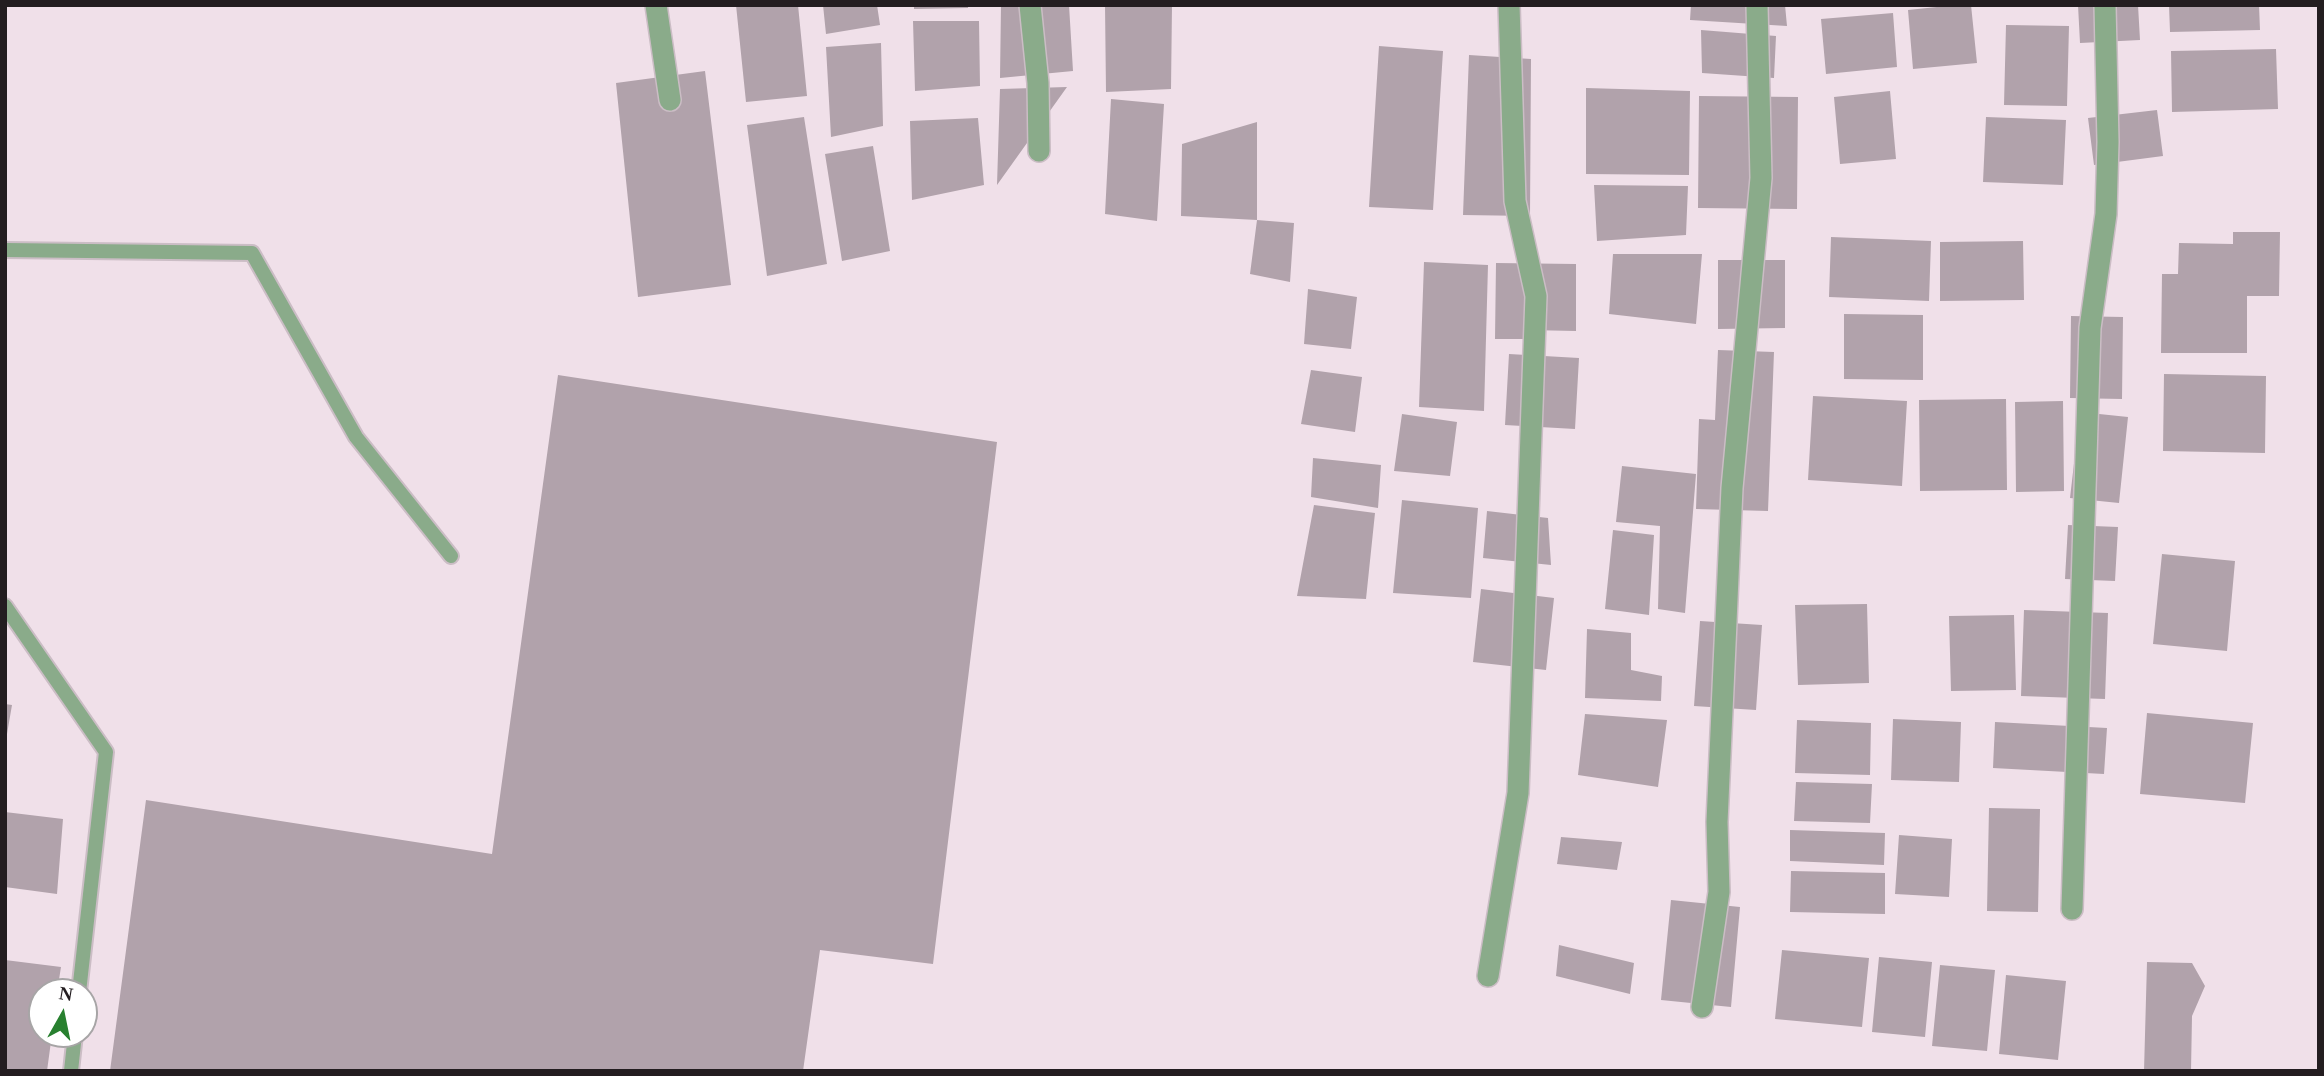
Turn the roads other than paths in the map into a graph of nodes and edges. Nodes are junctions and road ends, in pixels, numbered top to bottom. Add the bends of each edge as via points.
1 (656, 5) edge
2 (1030, 5) edge
3 (1509, 5) edge
4 (1757, 5) edge
5 (2105, 5) edge
6 (670, 100) dead end
7 (1039, 151) dead end
8 (5, 250) edge
9 (451, 556) dead end
10 (5, 606) edge
11 (2072, 909) dead end
12 (1488, 976) dead end
13 (81, 978) edge
14 (1702, 1007) dead end
15 (73, 1048) edge
16 (71, 1071) edge

1 - 6 street
2 - 7 street
3 - 12 street via 1515,201 1536,296 1518,793
4 - 14 street via 1761,178 1732,488 1717,822 1719,892
5 - 11 street via 2106,214 2090,328
8 - 9 lane via 252,253 356,437
10 - 13 lane via 106,752
15 - 16 lane

